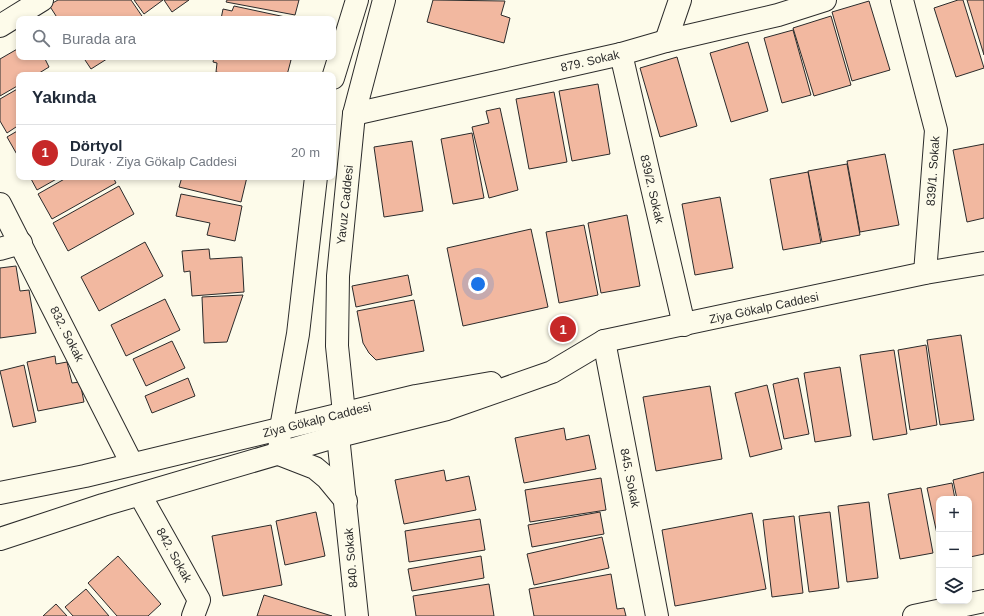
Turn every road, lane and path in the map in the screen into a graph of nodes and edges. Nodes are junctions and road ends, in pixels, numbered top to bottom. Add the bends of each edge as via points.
1 (42, 0) edge
2 (357, 0) edge
3 (384, 0) edge
4 (680, 0) edge
5 (825, 0) edge
6 (902, 0) edge
7 (16, 16) edge
8 (16, 16) edge
9 (0, 26) edge
10 (666, 41) junction
11 (621, 54) junction
12 (335, 72) edge
13 (354, 114) junction
14 (316, 180) edge
15 (0, 204) edge
16 (21, 243) junction
17 (0, 249) edge
18 (984, 263) edge
19 (925, 273) junction
20 (684, 325) junction
21 (604, 341) junction
22 (552, 372) junction
23 (344, 413) junction
24 (281, 428) junction
25 (338, 436) junction
26 (279, 454) junction
27 (132, 464) junction
28 (0, 493) edge
29 (140, 495) junction
30 (346, 501) junction
31 (0, 539) edge
32 (980, 606) edge
33 (193, 616) edge
34 (357, 616) edge
35 (657, 616) edge
36 (914, 616) edge

1 - 7 main road
2 - 12 main road
3 - 13 main road, Yavuz Caddesi
4 - 10 main road
5 - 10 main road, 879. Sokak via 778,15
6 - 19 main road, 839/1. Sokak via 936,130
8 - 9 main road
10 - 11 main road, 879. Sokak
11 - 13 main road, 879. Sokak
11 - 20 main road, 839/2. Sokak
13 - 23 main road, Yavuz Caddesi via 338,276 336,346
14 - 24 main road via 298,334
15 - 16 main road, 832. Sokak
16 - 17 main road
16 - 27 main road, 832. Sokak
18 - 19 main road, Ziya Gökalp Caddesi
19 - 20 main road, Ziya Gökalp Caddesi
20 - 21 main road, Ziya Gökalp Caddesi
21 - 22 main road, Ziya Gökalp Caddesi
21 - 35 main road, 845. Sokak
22 - 23 main road, Ziya Gökalp Caddesi via 416,396
22 - 25 main road, Ziya Gökalp Caddesi via 447,409
23 - 24 main road, Ziya Gökalp Caddesi
23 - 25 main road
24 - 26 main road
24 - 27 main road, Ziya Gökalp Caddesi
25 - 26 main road, Ziya Gökalp Caddesi
25 - 30 main road, 840. Sokak
26 - 29 main road, Ziya Gökalp Caddesi
26 - 30 main road via 315,468
27 - 28 main road, Ziya Gökalp Caddesi
29 - 31 main road, Ziya Gökalp Caddesi
29 - 33 main road, 842. Sokak via 199,600
30 - 34 main road, 840. Sokak
32 - 36 main road

